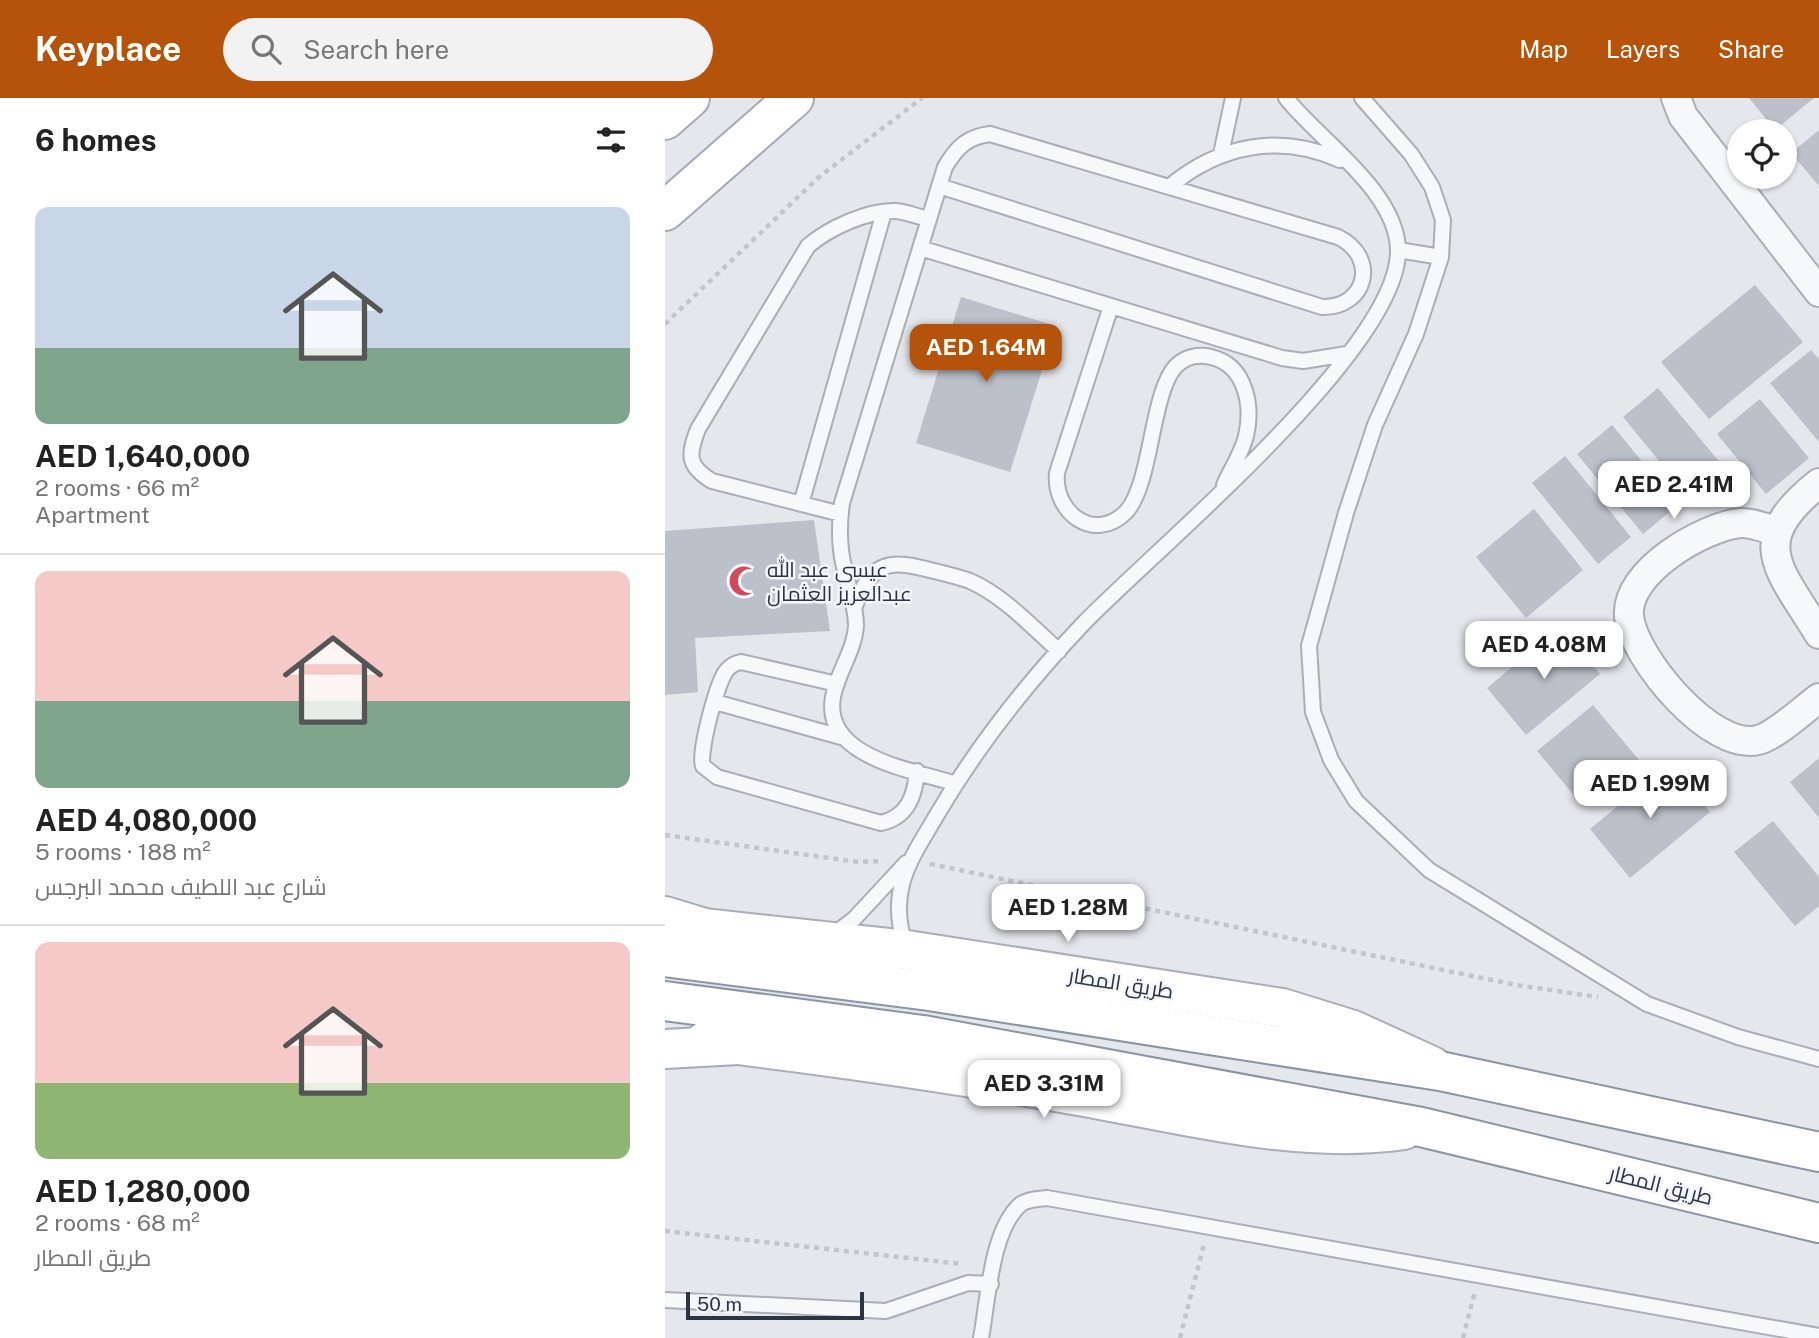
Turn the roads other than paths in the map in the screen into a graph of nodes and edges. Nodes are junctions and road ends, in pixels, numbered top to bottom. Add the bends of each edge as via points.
1 (690, 98) edge
2 (794, 98) edge
3 (1233, 98) edge
4 (1286, 98) edge
5 (1362, 98) edge
6 (1676, 98) edge
7 (665, 120) edge
8 (1221, 154) junction
9 (1350, 164) junction
10 (939, 186) junction
11 (1169, 187) junction
12 (665, 211) edge
13 (884, 212) junction
14 (929, 219) junction
15 (920, 248) junction
16 (1398, 250) junction
17 (1441, 257) junction
18 (1819, 292) edge
19 (1111, 306) junction
20 (1347, 354) junction
21 (1819, 482) edge
22 (1220, 493) junction
23 (801, 504) junction
24 (841, 514) junction
25 (1776, 531) junction
26 (855, 606) junction
27 (1819, 634) edge
28 (1059, 651) junction
29 (837, 684) junction
30 (1819, 698) edge
31 (715, 702) junction
32 (841, 737) junction
33 (917, 771) junction
34 (956, 784) junction
35 (910, 860) junction
36 (665, 916) edge
37 (665, 924) edge
38 (711, 930) junction
39 (825, 941) junction
40 (907, 950) junction
41 (665, 957) edge
42 (665, 1001) edge
43 (665, 1037) edge
44 (738, 1045) junction
45 (665, 1049) edge
46 (1819, 1059) edge
47 (1440, 1071) junction
48 (1421, 1127) junction
49 (1819, 1152) edge
50 (1819, 1223) edge
51 (991, 1284) junction
52 (665, 1300) edge
53 (1819, 1336) edge
54 (981, 1338) edge

1 - 7 main road
2 - 12 main road
3 - 8 lane
4 - 9 lane
5 - 17 lane via 1432,187 1443,220
6 - 18 street via 1683,116
8 - 9 lane via 1254,145 1287,144
8 - 11 lane
9 - 16 lane via 1386,210
10 - 11 lane via 953,152 965,141 990,134
10 - 11 lane via 1322,307 1343,304 1358,290 1363,269 1356,249 1348,242
10 - 14 lane
13 - 14 lane
13 - 23 lane
13 - 23 lane via 817,238 808,246 692,445 690,458 697,472 712,481
14 - 15 lane
15 - 19 lane
15 - 24 lane
16 - 17 lane
16 - 20 lane via 1378,314
17 - 46 lane via 1416,334 1375,425 1309,646 1313,712 1331,760 1356,800 1420,862 1647,1004 1738,1037
19 - 20 lane via 1282,358 1303,361
19 - 22 lane via 1057,472 1063,507 1072,516 1094,524 1117,519 1126,511 1137,490 1170,375 1196,356 1223,362 1242,382 1247,395 1246,436
20 - 22 lane via 1319,390
21 - 25 street
22 - 28 lane
23 - 24 lane
24 - 26 lane via 843,566
25 - 27 street via 1773,551 1779,569
25 - 30 street via 1743,522 1695,537 1658,564 1634,593 1629,613 1634,636 1654,670 1689,709 1731,739 1761,740
26 - 28 lane via 867,581 880,568 902,562 971,582 1007,605
26 - 29 lane via 856,627
28 - 34 lane via 1028,684
29 - 31 lane via 741,662 727,669
29 - 32 lane via 832,698
31 - 32 lane
31 - 33 lane via 701,762 717,777 881,823 894,820 909,805
32 - 33 lane via 856,751
33 - 34 lane
34 - 35 lane
35 - 39 lane via 854,919
35 - 40 lane via 897,901 898,926
36 - 38 main road
37 - 38 main road, طريق المطار
38 - 39 main road, طريق المطار
39 - 40 main road, طريق المطار
40 - 47 main road, طريق المطار via 1282,1008 1396,1047
41 - 47 main road, طريق المطار via 929,991
42 - 48 main road, طريق المطار via 923,1035
43 - 44 main road, طريق المطار
44 - 45 main road
44 - 48 main road, طريق المطار via 964,1076 1264,1128 1344,1135
47 - 49 main road, طريق المطار
48 - 50 main road, طريق المطار
51 - 52 lane via 968,1283 886,1311
51 - 53 lane via 1001,1233 1010,1217 1024,1202 1047,1198
51 - 54 lane

